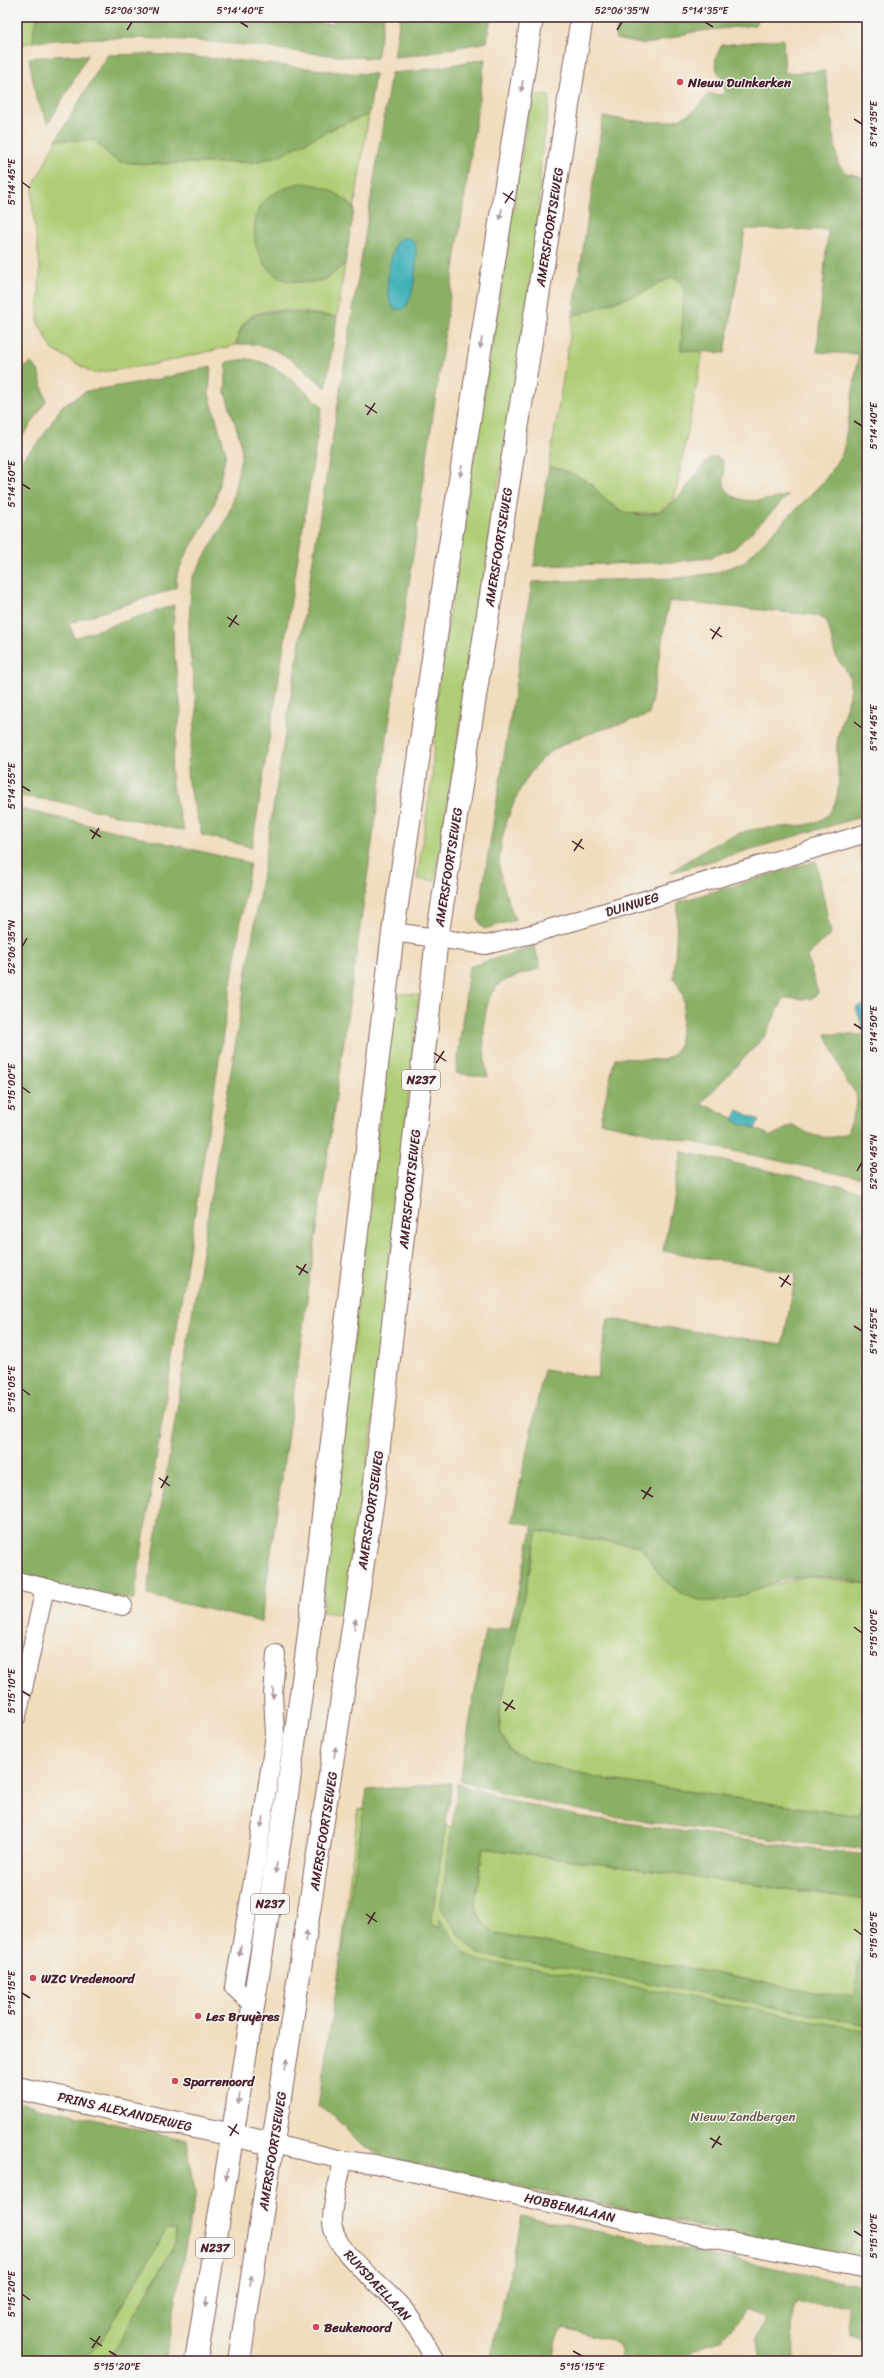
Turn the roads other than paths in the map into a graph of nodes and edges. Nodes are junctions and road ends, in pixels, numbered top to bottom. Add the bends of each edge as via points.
1 (532, 17) edge
2 (582, 17) edge
3 (867, 833) edge
4 (393, 932) junction
5 (437, 938) junction
6 (17, 1581) edge
7 (45, 1588) junction
8 (123, 1606) dead end
9 (276, 1654) dead end
10 (17, 1716) edge
11 (254, 2006) junction
12 (17, 2088) edge
13 (233, 2135) junction
14 (273, 2144) junction
15 (343, 2160) junction
16 (867, 2269) edge
17 (196, 2361) edge
18 (239, 2361) edge
19 (435, 2361) edge

1 -> 4 main road, N237 via 442,596
2 - 5 main road, AMERSFOORTSEWEG / N237
3 - 5 street, DUINWEG via 532,934 486,945
4 - 5 street, DUINWEG
4 -> 11 main road, N237 via 306,1658
14 -> 5 main road, AMERSFOORTSEWEG / N237 via 373,1499
6 - 7 street
7 - 8 street
7 - 10 street
9 -> 11 street via 273,1694 275,1735 234,1988
11 -> 13 main road, N237
12 - 13 main road, PRINS ALEXANDERWEG
13 - 14 main road, PRINS ALEXANDERWEG
13 -> 17 main road, N237
14 - 15 street, HOBBEMALAAN
18 -> 14 main road, AMERSFOORTSEWEG / N237
15 - 16 street, HOBBEMALAAN via 375,2164 671,2230
15 - 19 street, RUYSDAELLAAN via 331,2221 338,2241 352,2260 381,2285 405,2312

